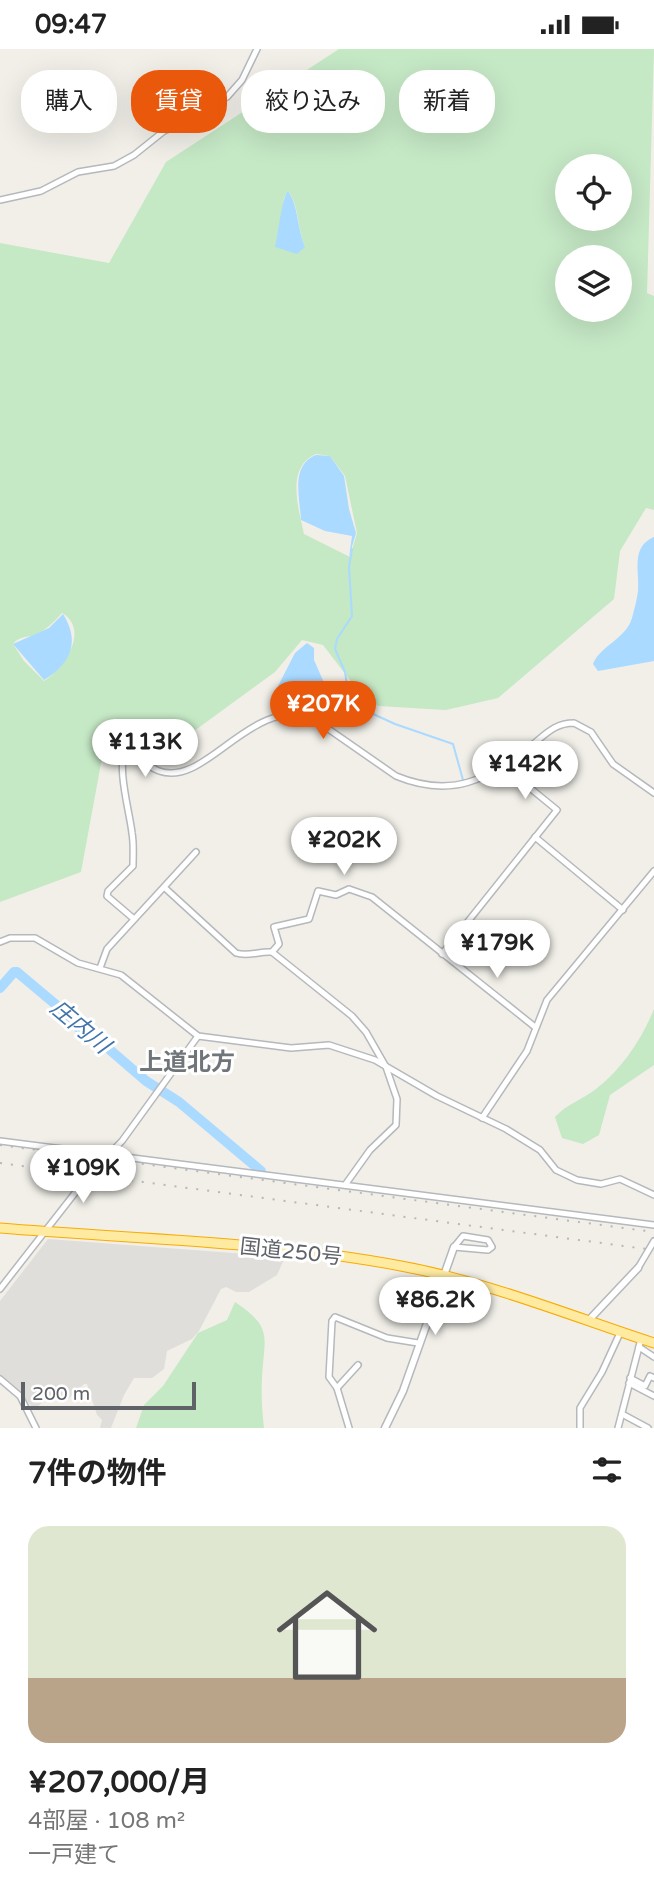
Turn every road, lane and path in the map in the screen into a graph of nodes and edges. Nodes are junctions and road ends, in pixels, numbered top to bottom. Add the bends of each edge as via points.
1 (257, 49) edge
2 (0, 200) edge
3 (503, 766) junction
4 (654, 793) edge
5 (535, 837) junction
6 (196, 852) dead end
7 (654, 871) edge
8 (165, 888) junction
9 (623, 910) junction
10 (134, 919) junction
11 (0, 942) edge
12 (272, 952) junction
13 (442, 954) junction
14 (100, 968) junction
15 (535, 1027) junction
16 (198, 1036) junction
17 (387, 1067) junction
18 (482, 1118) junction
19 (0, 1140) edge
20 (108, 1153) junction
21 (345, 1185) junction
22 (654, 1195) edge
23 (654, 1225) edge
24 (0, 1228) edge
25 (47, 1232) junction
26 (654, 1241) edge
27 (454, 1247) junction
28 (638, 1268) joint
29 (442, 1275) junction
30 (0, 1289) edge
31 (588, 1321) junction
32 (620, 1333) junction
33 (418, 1343) junction
34 (640, 1343) junction
35 (654, 1343) edge
36 (654, 1357) edge
37 (358, 1365) dead end
38 (654, 1378) edge
39 (0, 1379) edge
40 (630, 1381) junction
41 (337, 1388) junction
42 (654, 1396) edge
43 (622, 1414) junction
44 (36, 1428) edge
45 (349, 1428) edge
46 (385, 1428) edge
47 (580, 1428) edge
48 (618, 1428) edge
49 (648, 1428) edge

1 - 2 street via 242,80 227,97 164,131 134,155 114,166 78,172 41,191
3 - 4 street via 554,727 574,723 591,732 613,764
3 - 5 street via 557,810
3 - 10 street via 462,786 409,782 299,713 273,717 185,771 156,770 127,747 123,765 133,866 107,896
5 - 9 street
5 - 13 street
6 - 8 street
7 - 9 street
8 - 10 street
8 - 12 street via 236,953
9 - 15 street via 547,1000
10 - 14 street via 107,949
11 - 14 street via 35,938 78,963
12 - 13 street via 279,944 274,927 309,919 318,891 337,895 349,889 372,897
12 - 17 street via 352,1016
13 - 15 street
14 - 16 street via 131,980
15 - 18 street via 527,1051
16 - 17 street via 291,1048 329,1045
16 - 20 street via 122,1141
17 - 18 street
17 - 21 street via 397,1099 396,1125 378,1140
18 - 22 street via 540,1150 556,1170 577,1180 601,1184 620,1179
19 - 20 street
20 - 21 street
20 - 25 street
21 - 23 street
24 - 25 highway, 国道250号
25 - 29 highway, 国道250号 via 318,1252
25 - 30 street
26 - 28 street
27 - 27 street via 463,1236 492,1244 488,1250
27 - 29 street
28 - 31 street
29 - 31 highway, 国道250号
29 - 33 street
31 - 32 highway, 国道250号
32 - 34 highway, 国道250号
32 - 47 street via 580,1408
33 - 41 street via 387,1338 335,1317 328,1373
33 - 46 street
34 - 35 highway, 国道250号
34 - 36 street
34 - 40 street
37 - 41 street
38 - 40 street via 650,1376 645,1386
39 - 44 street via 20,1396
40 - 42 street
40 - 43 street
41 - 45 street
43 - 48 street
43 - 49 street

